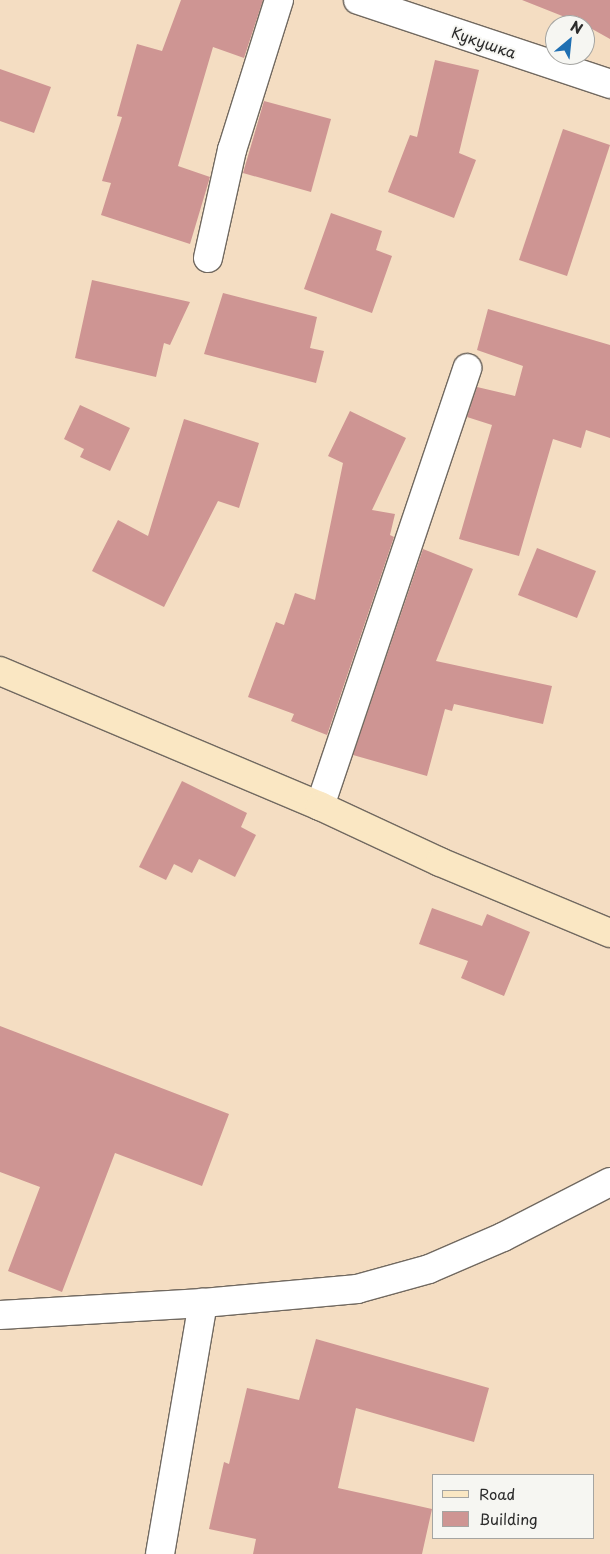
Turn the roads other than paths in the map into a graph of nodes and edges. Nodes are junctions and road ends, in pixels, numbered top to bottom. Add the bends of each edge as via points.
1 (279, 0) edge
2 (358, 0) edge
3 (610, 84) edge
4 (208, 258) dead end
5 (467, 368) dead end
6 (0, 671) edge
7 (320, 806) junction
8 (610, 933) edge
9 (610, 1182) edge
10 (203, 1303) junction
11 (0, 1315) edge
12 (160, 1554) edge

1 - 4 street via 232,150
2 - 3 street, Кукушка
5 - 7 street
6 - 7 main road
7 - 8 main road via 440,862
9 - 10 street via 503,1237 429,1269 357,1289
10 - 11 street
10 - 12 street

